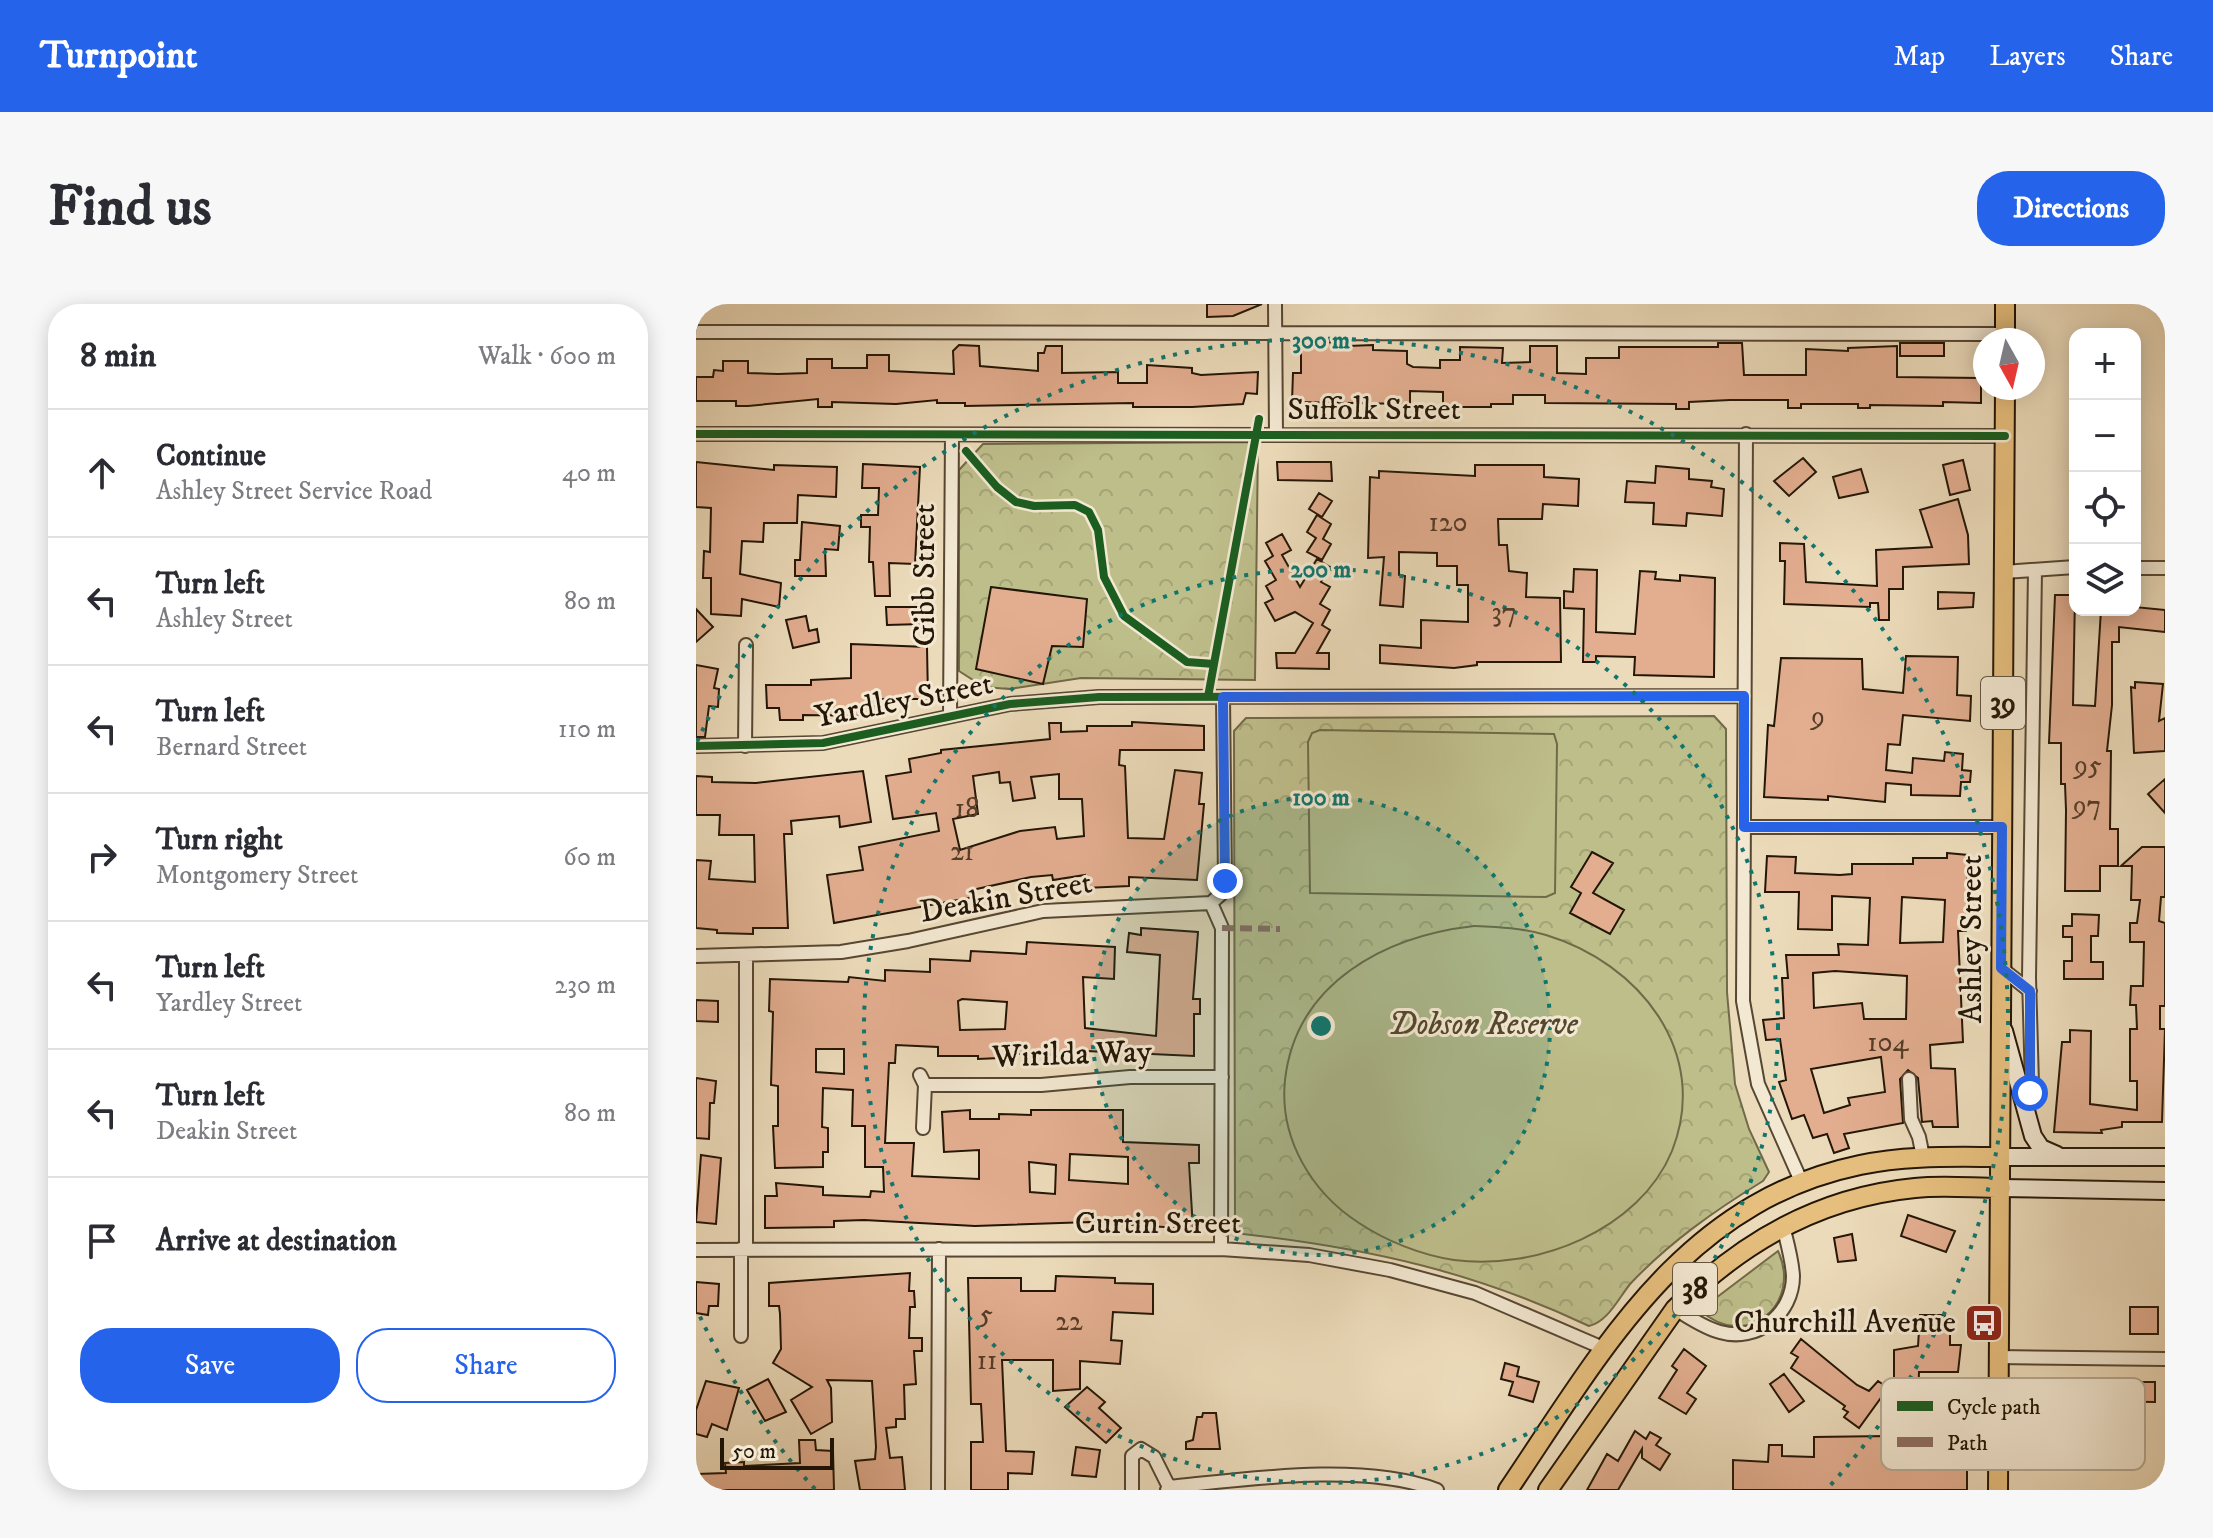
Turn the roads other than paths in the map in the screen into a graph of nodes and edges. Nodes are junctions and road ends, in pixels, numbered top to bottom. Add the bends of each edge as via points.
1 (1275, 304) edge
2 (2005, 304) edge
3 (2005, 328) edge
4 (696, 332) edge
5 (1275, 333) junction
6 (1973, 337) edge
7 (2005, 400) edge
8 (696, 434) edge
9 (1276, 434) junction
10 (1746, 434) junction
11 (952, 435) junction
12 (2005, 436) junction
13 (2069, 567) edge
14 (2141, 568) edge
15 (2165, 568) edge
16 (2035, 570) junction
17 (2004, 572) junction
18 (746, 645) dead end
19 (1744, 696) junction
20 (1223, 697) junction
21 (950, 715) junction
22 (696, 746) edge
23 (745, 746) junction
24 (1744, 827) junction
25 (2002, 827) junction
26 (1211, 903) junction
27 (696, 956) edge
28 (746, 956) junction
29 (2001, 968) junction
30 (2030, 991) junction
31 (2001, 1018) junction
32 (1222, 1077) junction
33 (1909, 1079) dead end
34 (2022, 1101) junction
35 (923, 1128) dead end
36 (1923, 1157) junction
37 (2000, 1157) junction
38 (2062, 1157) junction
39 (2165, 1157) edge
40 (1801, 1181) junction
41 (2001, 1188) junction
42 (2165, 1191) edge
43 (1777, 1192) junction
44 (1819, 1211) junction
45 (1783, 1226) junction
46 (744, 1249) junction
47 (939, 1249) junction
48 (1221, 1249) junction
49 (696, 1250) edge
50 (1651, 1288) junction
51 (1675, 1309) junction
52 (741, 1336) dead end
53 (1603, 1348) junction
54 (1998, 1357) junction
55 (2165, 1359) edge
56 (1634, 1364) junction
57 (1998, 1378) edge
58 (1269, 1484) edge
59 (1168, 1488) edge
60 (938, 1490) edge
61 (1132, 1490) edge
62 (1437, 1490) edge
63 (1508, 1490) edge
64 (1548, 1490) edge

1 - 5 street
2 - 3 main road
4 - 5 street
5 - 6 street
5 - 9 street
7 - 12 main road, Ashley Street / 39
8 - 11 street, Suffolk Street
9 - 10 street, Suffolk Street
9 - 11 street, Suffolk Street
10 - 12 street, Suffolk Street
10 - 19 street
11 - 21 street, Gibb Street
12 - 17 main road, Ashley Street / 39
13 - 16 street
14 - 15 street
16 - 17 street
16 - 30 street
17 - 25 main road, Ashley Street / 39
18 - 23 street
19 - 20 street, Yardley Street
19 - 24 street
20 - 21 street, Yardley Street via 1057,699
20 - 26 street via 1225,881
21 - 23 street, Yardley Street via 851,739
22 - 23 street, Yardley Street
24 - 25 street
24 - 40 street via 1742,953 1749,1049 1769,1115
25 - 29 main road, Ashley Street / 39
26 - 28 street, Deakin Street via 1043,911 878,947
26 - 32 street via 1222,928
27 - 28 street, Deakin Street
28 - 46 street
29 - 30 street
29 - 31 main road, Ashley Street / 39
30 - 34 street via 2032,1084
31 - 34 main road
31 - 37 main road, Ashley Street / 39
32 - 35 street, Wirilda Way via 1130,1077 1041,1085 922,1080
32 - 48 street
33 - 36 street via 1911,1119
34 - 38 main road via 2036,1143
36 - 37 main road, 38
36 - 40 main road, 38 via 1864,1164
37 - 38 main road, 38
37 - 41 main road, Ashley Street / 39
38 - 39 main road, 38
40 - 43 main road, 38
40 - 44 main road
41 - 42 main road, 38
41 - 44 main road, 38 via 1903,1190
41 - 54 main road, Ashley Street
43 - 45 main road
43 - 50 main road, 38 via 1705,1237
44 - 45 main road, 38
45 - 51 main road, 38 via 1723,1264
45 - 51 street via 1792,1287 1774,1321 1753,1332 1730,1334
46 - 47 street, Curtin Street
46 - 49 street, Curtin Street
46 - 52 street
47 - 48 street, Curtin Street
47 - 60 street
48 - 53 street, Curtin Street via 1335,1259 1440,1283 1514,1307
50 - 51 main road
50 - 53 main road, 38
51 - 56 main road, 38
53 - 56 main road
53 - 63 main road, 38
54 - 55 street
54 - 57 main road, Ashley Street
56 - 64 main road, 38
58 - 59 street
58 - 62 street via 1383,1478
59 - 61 street via 1154,1457 1141,1449 1132,1456

